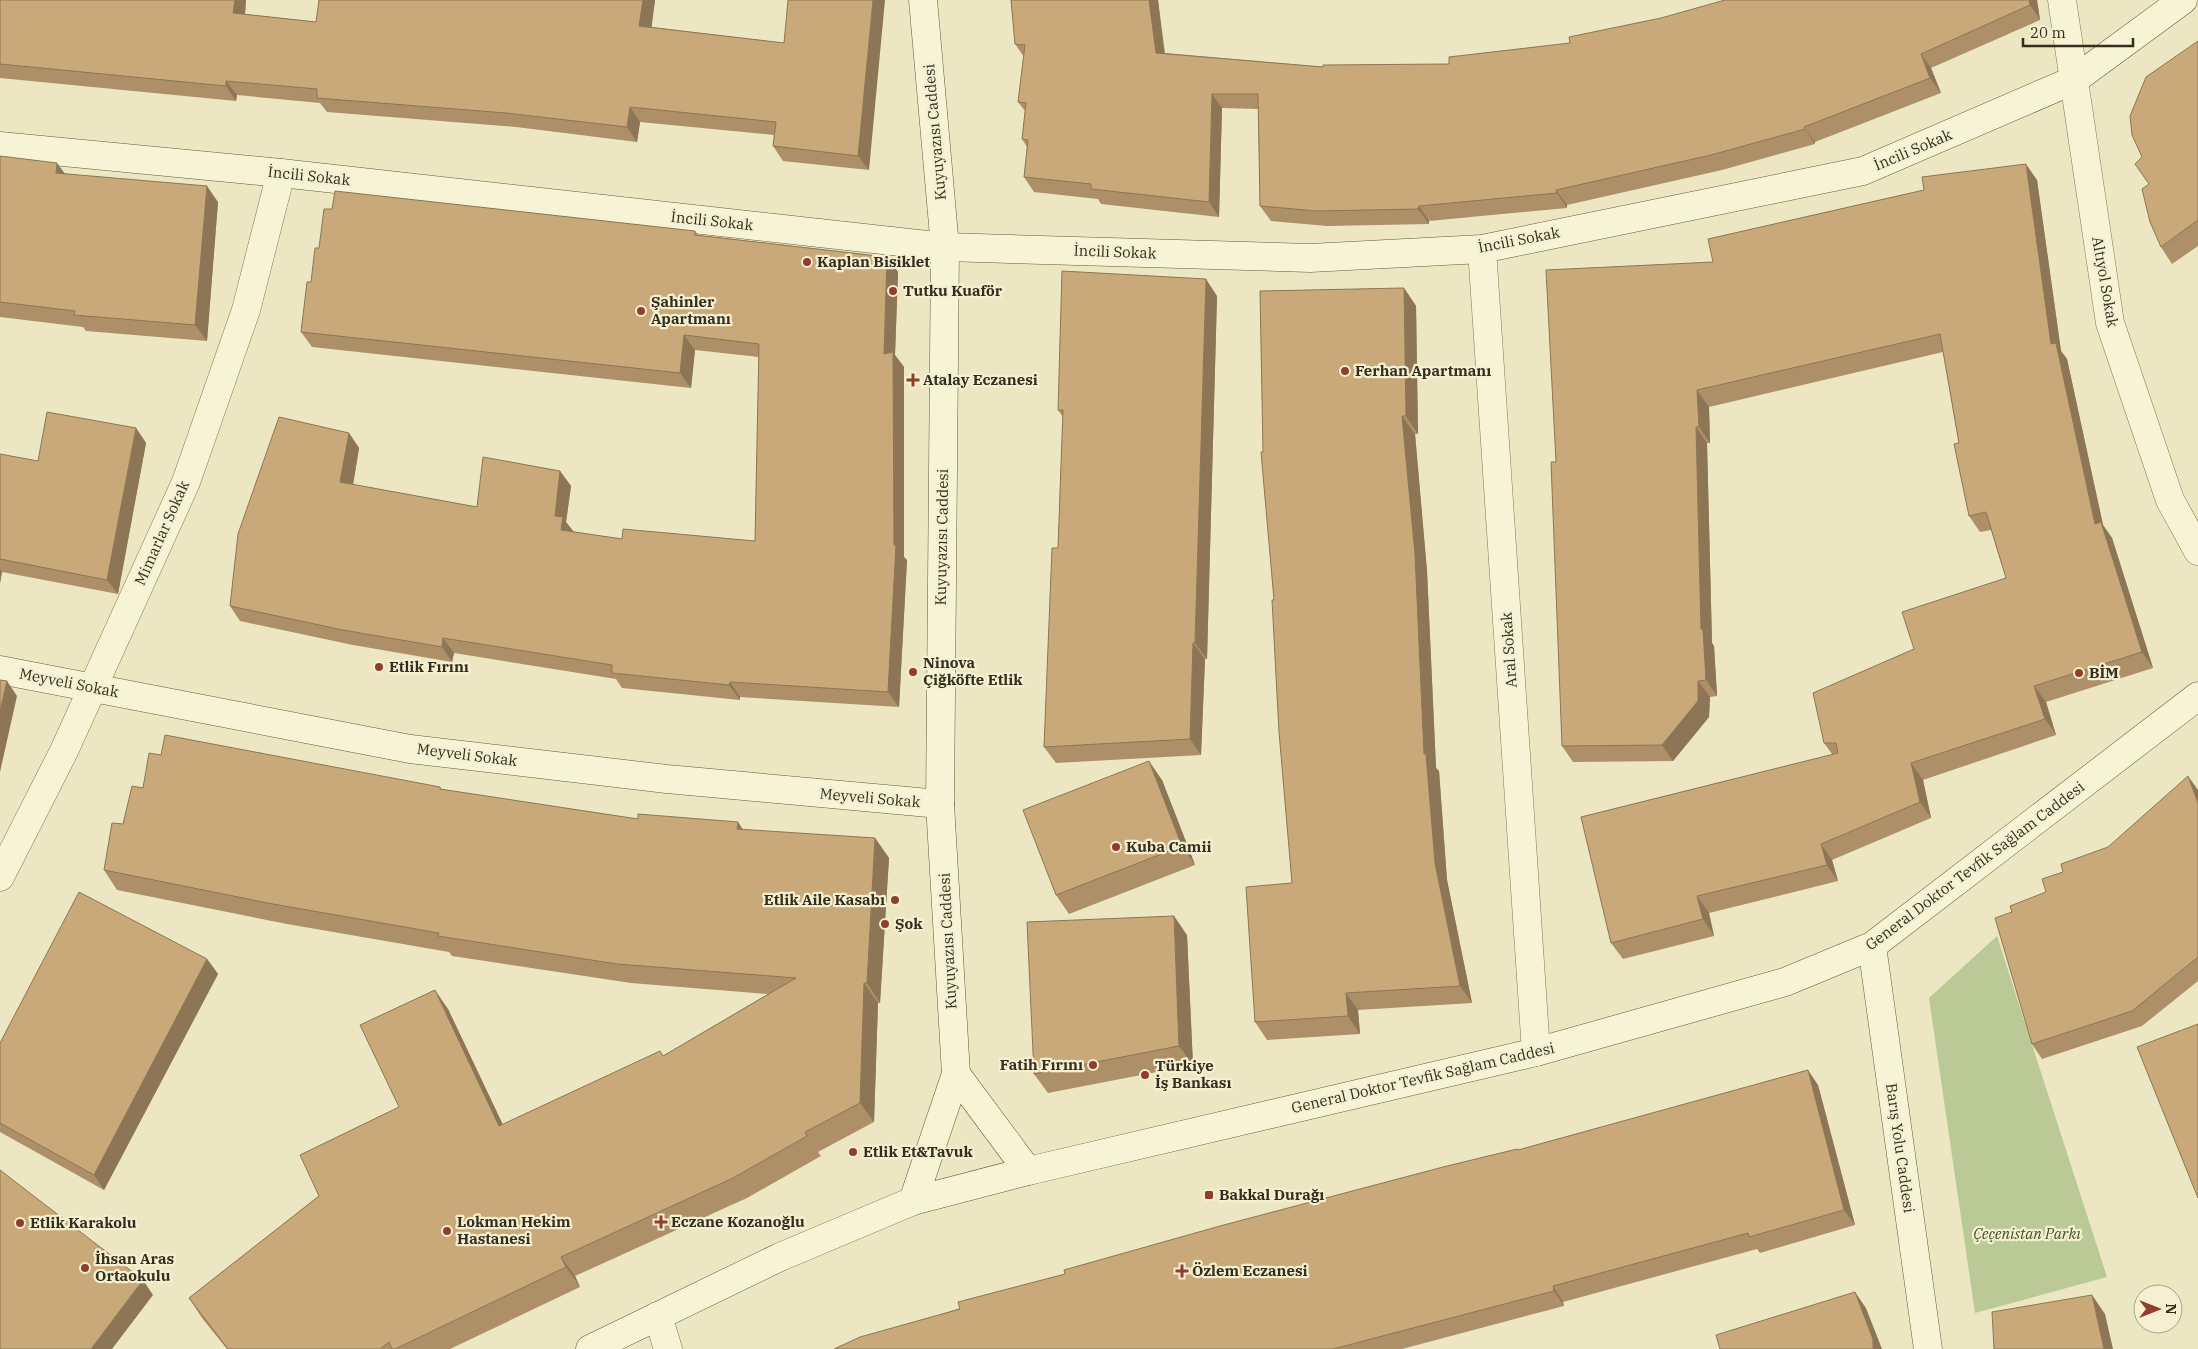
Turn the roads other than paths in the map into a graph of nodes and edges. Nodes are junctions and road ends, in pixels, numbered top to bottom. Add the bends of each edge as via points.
1 (923, 0) edge
2 (2062, 0) edge
3 (2183, 0) edge
4 (2074, 80) junction
5 (0, 146) edge
6 (282, 173) junction
7 (945, 247) junction
8 (1482, 249) junction
9 (2198, 551) edge
10 (0, 670) edge
11 (92, 688) junction
12 (2198, 696) edge
13 (940, 804) junction
14 (0, 877) edge
15 (1872, 946) junction
16 (1536, 1052) junction
17 (956, 1074) junction
18 (1028, 1171) junction
19 (913, 1201) junction
20 (658, 1316) junction
21 (590, 1349) edge
22 (668, 1349) edge
23 (1928, 1349) edge

1 - 7 street, Kuyuyazısı Caddesi
2 - 4 street, Altıyol Sokak
3 - 4 street, İncili Sokak
4 - 8 street, İncili Sokak via 1863,171
4 - 9 street, Altıyol Sokak via 2110,323 2170,500
5 - 6 street, İncili Sokak
6 - 7 street, İncili Sokak
6 - 11 street, Mimarlar Sokak via 246,310 186,482
7 - 8 street, İncili Sokak via 1310,258
7 - 13 street, Kuyuyazısı Caddesi
8 - 16 street, Aral Sokak
10 - 11 street, Meyveli Sokak
11 - 13 street, Meyveli Sokak via 410,749 667,779
11 - 14 street, Mimarlar Sokak
12 - 15 street, General Doktor Tevfik Sağlam Caddesi
13 - 17 street, Kuyuyazısı Caddesi
15 - 16 street, General Doktor Tevfik Sağlam Caddesi via 1785,982
15 - 23 street, Barış Yolu Caddesi
16 - 18 street, General Doktor Tevfik Sağlam Caddesi
17 - 18 street
17 - 19 street
18 - 19 street, General Doktor Tevfik Sağlam Caddesi
19 - 20 street, General Doktor Tevfik Sağlam Caddesi via 780,1256
20 - 21 street, General Doktor Tevfik Sağlam Caddesi
20 - 22 street

